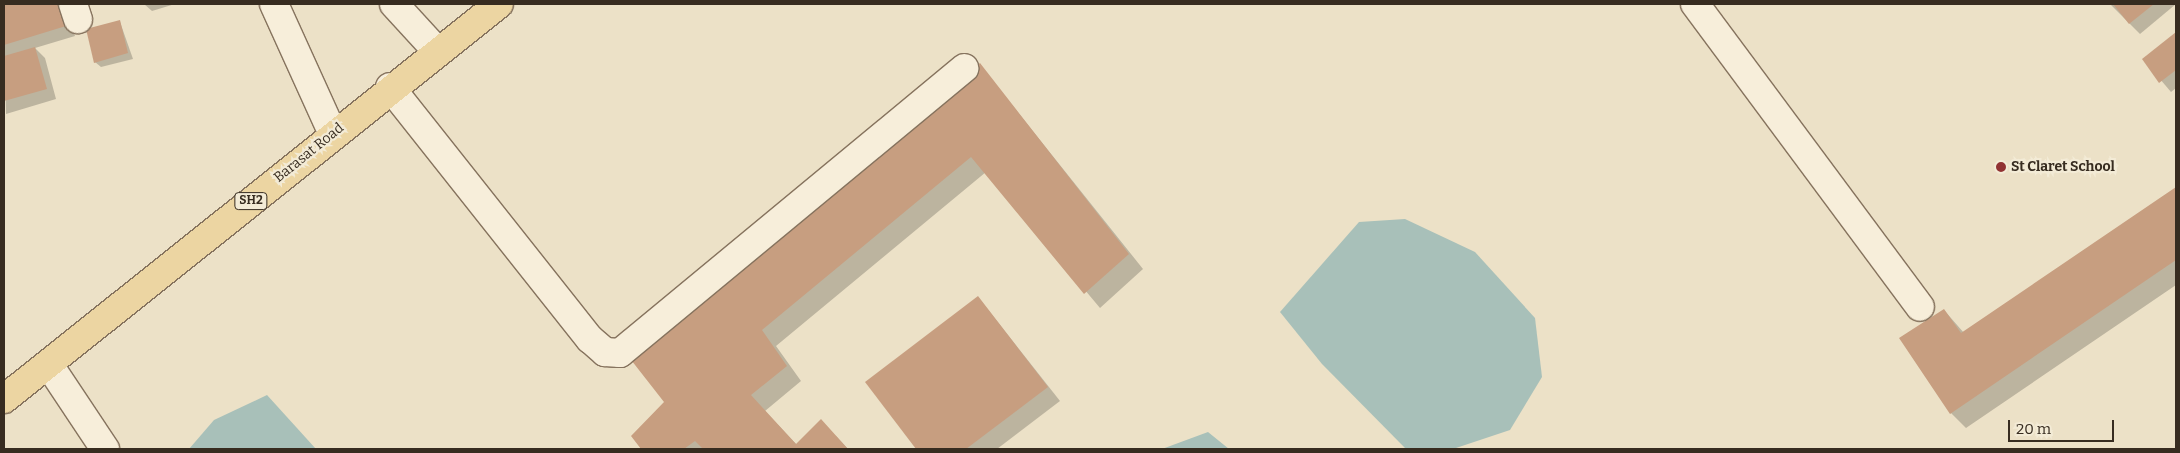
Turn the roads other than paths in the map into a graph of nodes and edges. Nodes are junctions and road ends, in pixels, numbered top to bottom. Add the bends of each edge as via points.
1 (274, 4) edge
2 (394, 4) edge
3 (500, 4) edge
4 (1695, 4) edge
5 (438, 52) junction
6 (964, 68) dead end
7 (390, 87) junction
8 (333, 134) junction
9 (1920, 307) dead end
10 (49, 365) junction
11 (4, 399) edge
12 (105, 449) edge

1 - 8 street
2 - 5 street
3 - 5 main road, Barasat Road / SH2
4 - 9 street
5 - 7 main road, Barasat Road / SH2
6 - 7 street via 620,353 606,352 590,339
7 - 8 main road, Barasat Road / SH2
8 - 10 main road, Barasat Road / SH2
10 - 11 main road, Barasat Road / SH2
10 - 12 street

